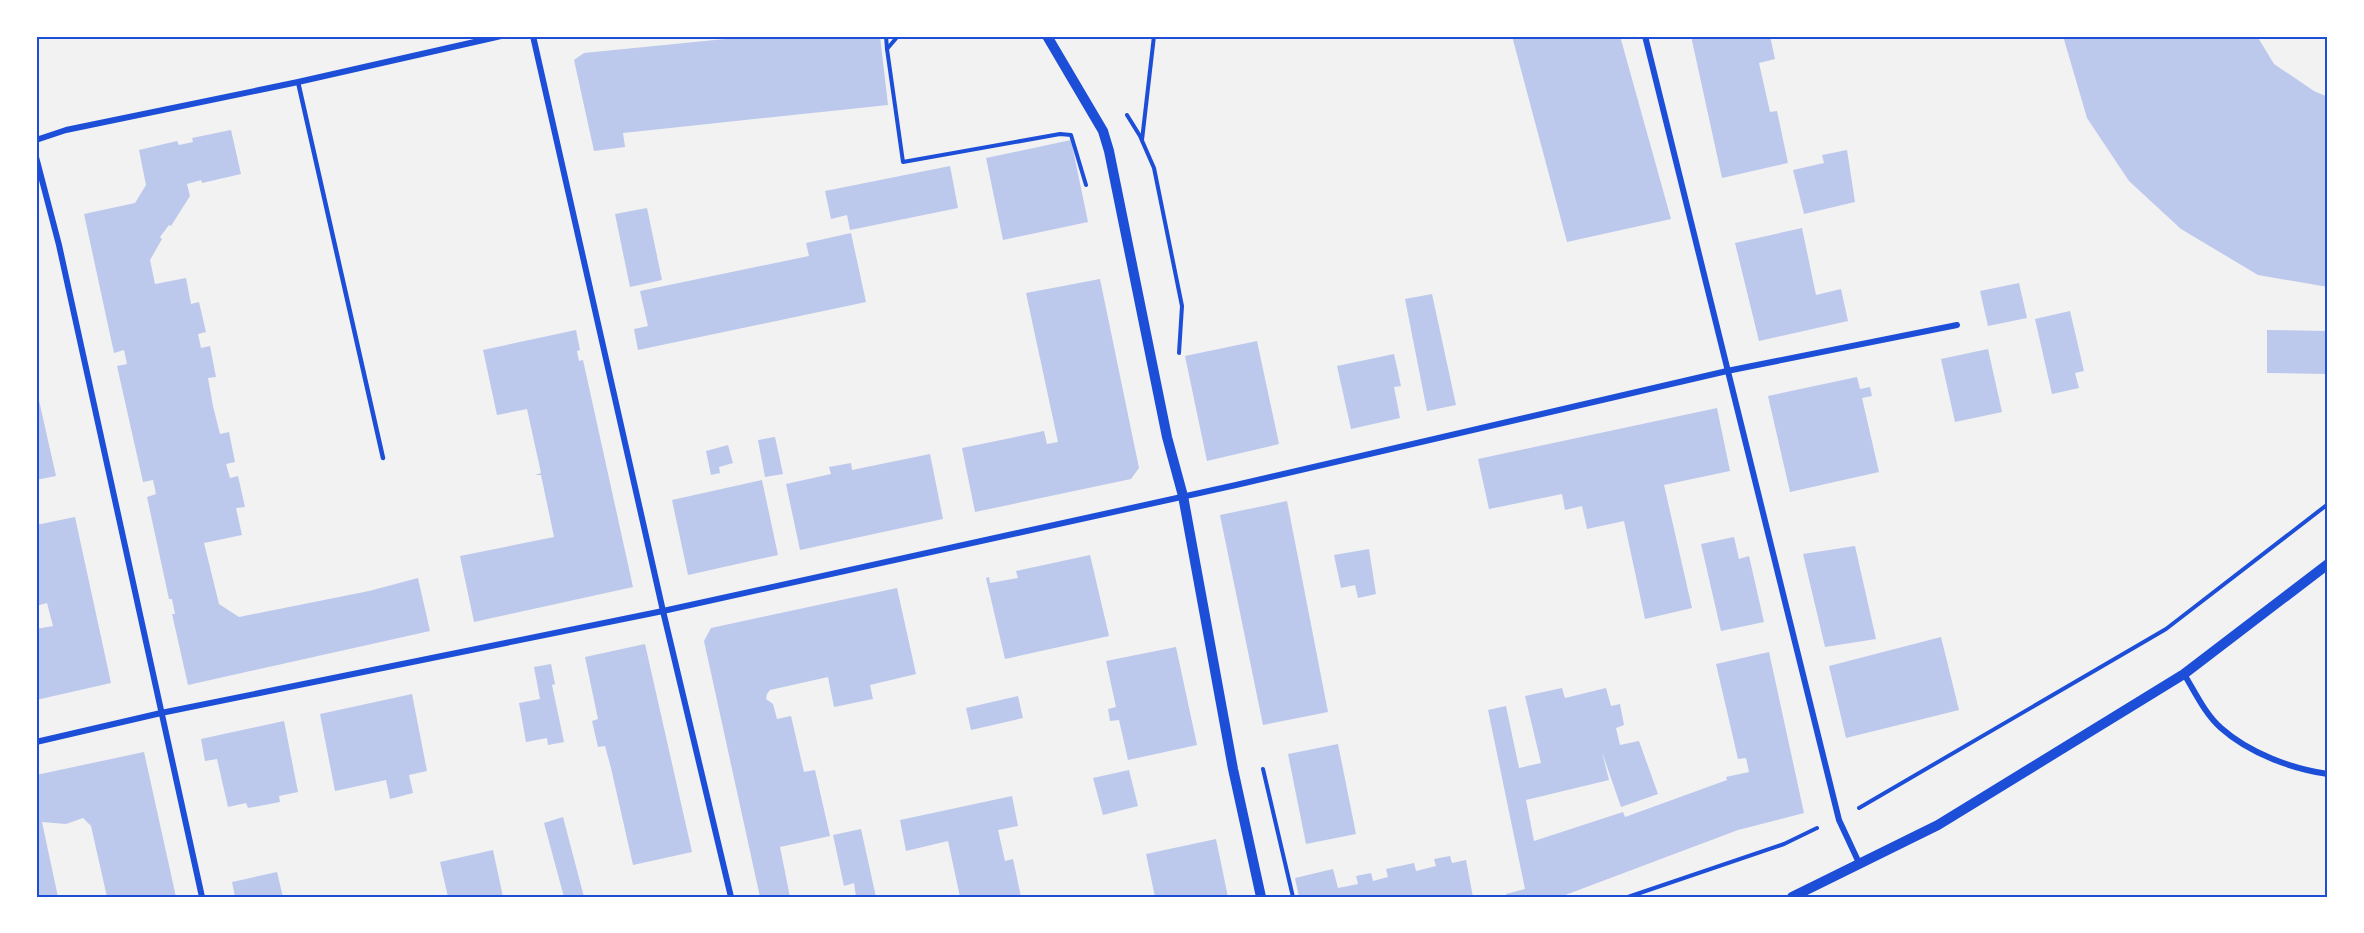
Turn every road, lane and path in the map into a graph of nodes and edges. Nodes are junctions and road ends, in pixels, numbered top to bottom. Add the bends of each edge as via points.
1 (501, 36) edge
2 (533, 36) edge
3 (886, 36) edge
4 (898, 36) edge
5 (1047, 36) edge
6 (1154, 36) edge
7 (1645, 36) edge
8 (887, 49) junction
9 (298, 82) junction
10 (36, 140) edge
11 (1142, 140) dead end
12 (36, 157) edge
13 (1089, 196) dead end
14 (1957, 325) dead end
15 (1727, 371) junction
16 (383, 458) dead end
17 (1183, 496) junction
18 (2328, 504) edge
19 (2328, 564) edge
20 (663, 611) junction
21 (2184, 674) junction
22 (161, 713) junction
23 (36, 742) edge
24 (2328, 774) edge
25 (1855, 811) dead end
26 (1822, 825) dead end
27 (1860, 866) junction
28 (202, 897) edge
29 (731, 897) edge
30 (1261, 897) edge
31 (1628, 897) edge
32 (1792, 897) edge

1 - 9 street
2 - 20 street
3 - 8 path
4 - 8 path
5 - 17 street via 1103,131
6 - 11 path
7 - 15 street
8 - 13 path via 903,162 1071,135
9 - 10 street via 66,130
9 - 16 lane
12 - 22 street via 59,245
14 - 15 street
15 - 17 street
15 - 27 street via 1839,820
17 - 20 street
17 - 30 street via 1233,769
18 - 25 path via 2166,629
19 - 21 street
20 - 22 street
20 - 29 street
21 - 24 street via 2210,716 2238,741 2271,758
21 - 27 street via 1938,825
22 - 23 street
22 - 28 street
26 - 31 path via 1784,844
27 - 32 street

